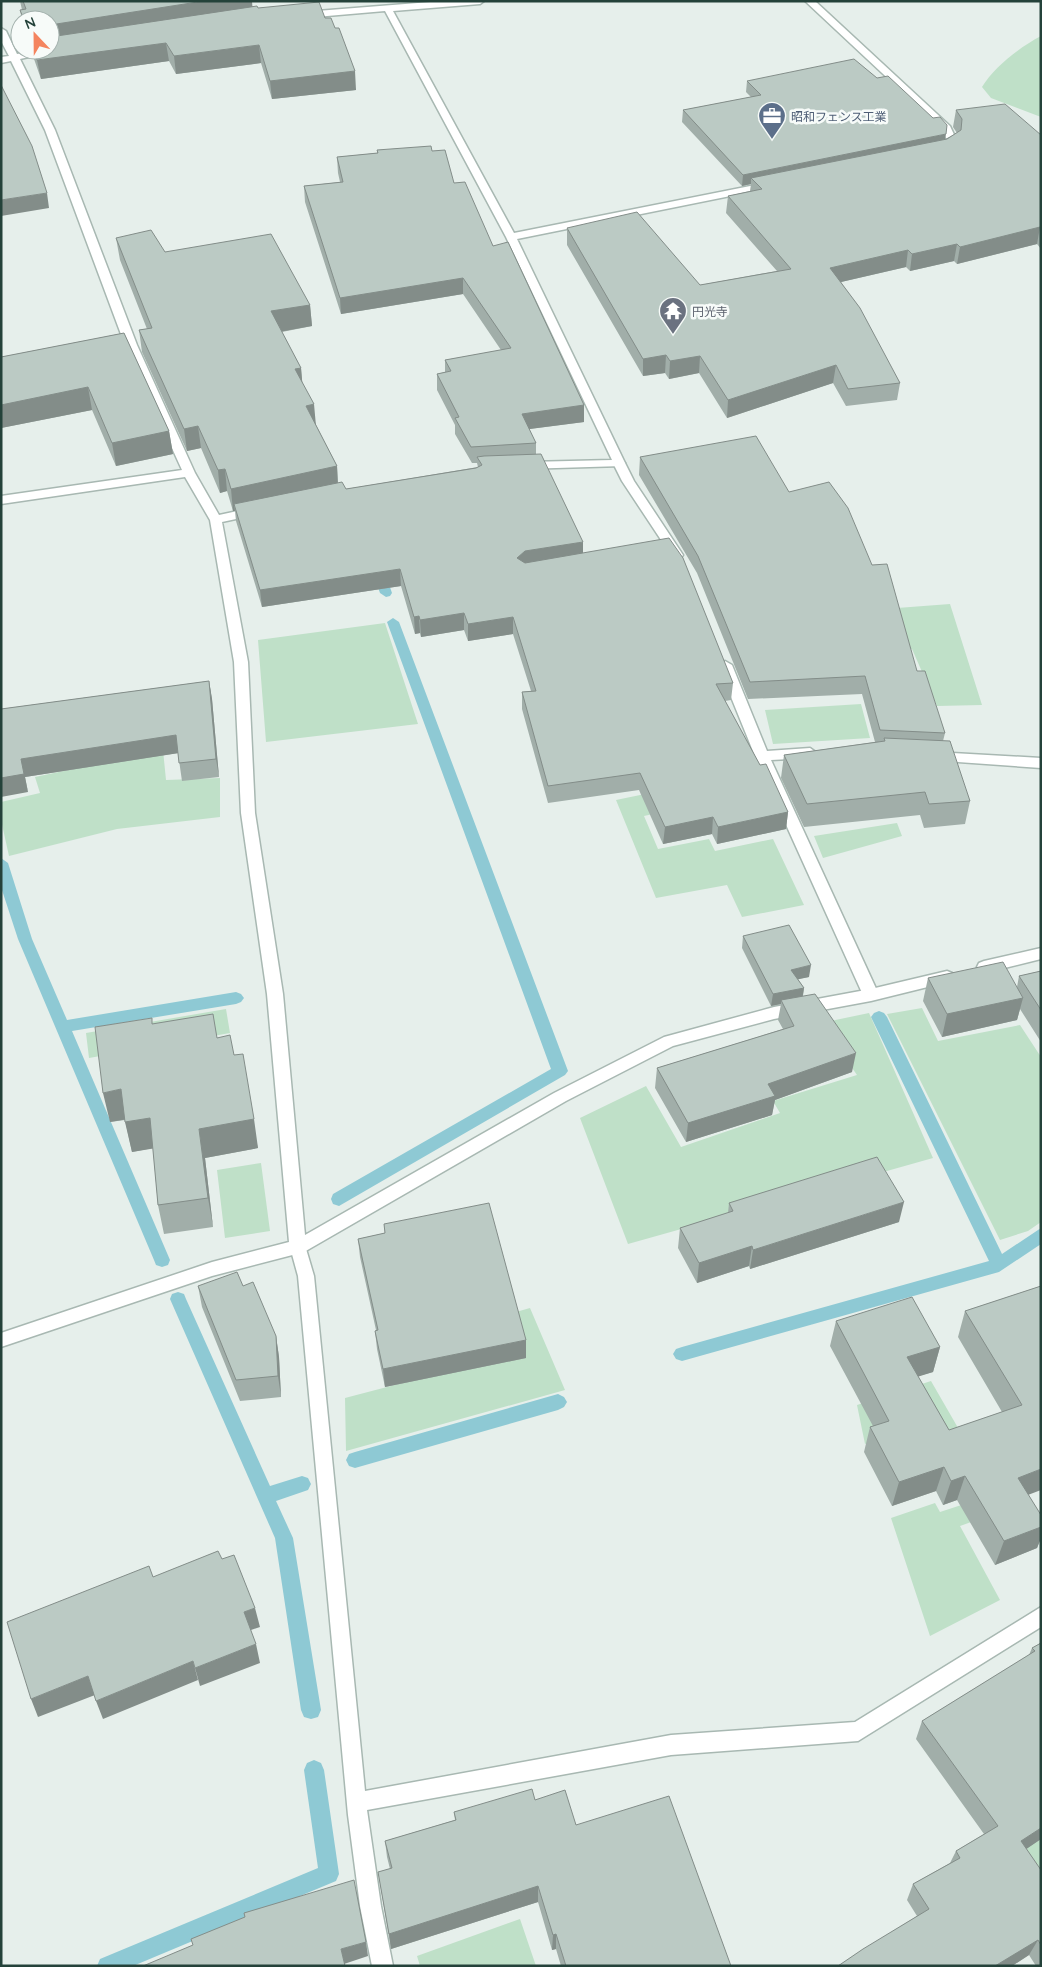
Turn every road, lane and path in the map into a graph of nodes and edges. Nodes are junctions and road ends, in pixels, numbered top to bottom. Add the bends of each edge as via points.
1 (480, 1) edge
2 (809, 1) edge
3 (388, 9) junction
4 (291, 16) edge
5 (1, 31) edge
6 (10, 48) edge
7 (16, 60) edge
8 (934, 153) edge
9 (778, 183) edge
10 (511, 237) junction
11 (619, 463) junction
12 (513, 466) edge
13 (189, 473) junction
14 (1, 500) edge
15 (264, 510) edge
16 (216, 520) junction
17 (683, 566) edge
18 (721, 656) edge
19 (820, 753) edge
20 (762, 756) junction
21 (916, 756) edge
22 (1041, 763) edge
23 (1041, 953) edge
24 (871, 995) junction
25 (298, 1247) junction
26 (1, 1340) edge
27 (1041, 1616) edge
28 (357, 1802) junction
29 (383, 1966) edge

1 - 3 street
2 - 8 street via 947,128 952,136 951,147
3 - 4 street
3 - 10 street
5 - 6 street
7 - 13 street via 50,130 131,345
9 - 10 street
10 - 11 street
11 - 12 street
11 - 17 street via 668,550
13 - 14 street
13 - 16 street
15 - 16 street
16 - 25 street via 241,662 248,813 275,994
18 - 20 street
19 - 20 street
20 - 24 street
21 - 22 street
23 - 24 street
24 - 25 street via 774,1013 669,1041 560,1097
25 - 26 street via 212,1269
25 - 28 street via 306,1276 332,1576
27 - 28 street via 858,1731 671,1745
28 - 29 street via 372,1924

